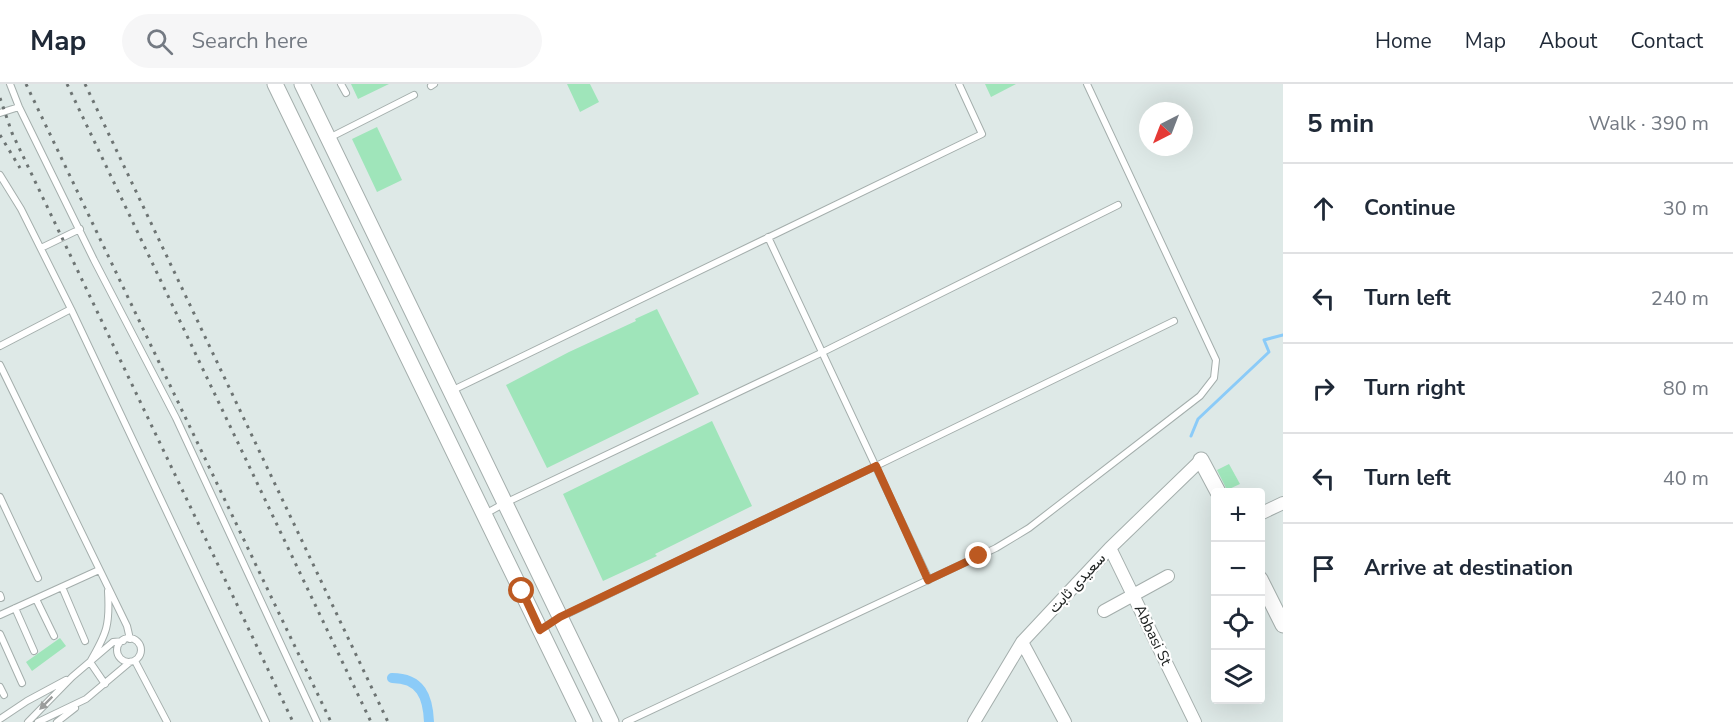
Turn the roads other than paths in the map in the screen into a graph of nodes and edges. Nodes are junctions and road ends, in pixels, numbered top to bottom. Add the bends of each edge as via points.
1 (10, 84) edge
2 (275, 84) edge
3 (302, 84) edge
4 (341, 84) edge
5 (959, 84) edge
6 (1087, 84) edge
7 (346, 93) dead end
8 (414, 96) dead end
9 (19, 107) junction
10 (0, 113) edge
11 (326, 133) junction
12 (301, 139) junction
13 (0, 175) edge
14 (1118, 205) dead end
15 (80, 229) junction
16 (768, 237) junction
17 (41, 248) junction
18 (71, 309) junction
19 (1174, 321) dead end
20 (0, 346) edge
21 (822, 352) junction
22 (0, 365) edge
23 (451, 391) junction
24 (430, 402) junction
25 (1201, 460) joint
26 (876, 466) junction
27 (1216, 488) edge
28 (0, 497) edge
29 (1283, 502) edge
30 (505, 503) junction
31 (1265, 511) edge
32 (484, 515) junction
33 (1110, 548) junction
34 (99, 570) junction
35 (1168, 576) dead end
36 (38, 578) dead end
37 (928, 580) junction
38 (107, 586) junction
39 (62, 587) junction
40 (1265, 589) edge
41 (1133, 594) junction
42 (36, 598) junction
43 (15, 608) junction
44 (1104, 611) dead end
45 (0, 615) edge
46 (560, 617) junction
47 (1283, 625) edge
48 (540, 630) junction
49 (0, 634) edge
50 (54, 636) dead end
51 (130, 639) junction
52 (85, 640) dead end
53 (123, 641) junction
54 (1022, 642) junction
55 (34, 651) dead end
56 (90, 662) junction
57 (133, 662) junction
58 (72, 677) junction
59 (22, 683) dead end
60 (105, 684) junction
61 (0, 687) edge
62 (4, 695) dead end
63 (86, 699) junction
64 (0, 719) edge
65 (28, 722) edge
66 (38, 722) edge
67 (57, 722) edge
68 (167, 722) edge
69 (266, 722) edge
70 (317, 722) edge
71 (585, 722) edge
72 (611, 722) edge
73 (626, 722) edge
74 (974, 722) edge
75 (1065, 722) edge
76 (1195, 722) edge

1 - 9 lane
2 - 12 street
3 - 11 street
4 - 7 lane
5 - 16 lane via 982,134
6 - 37 lane via 1216,360 1214,378 1200,396 1029,528
8 - 11 lane
9 - 10 lane
9 - 15 lane
11 - 12 street
11 - 23 street
12 - 24 street
13 - 17 lane
14 - 21 lane
15 - 17 lane
15 - 70 lane via 176,418
16 - 21 lane
16 - 23 lane
17 - 18 lane
18 - 20 lane
18 - 69 lane
19 - 26 lane
21 - 26 lane
21 - 30 lane
22 - 34 lane
23 - 24 street
23 - 30 street
24 - 32 street
25 - 27 street
25 - 33 street, سعیدی ثابت
26 - 37 lane
26 - 46 lane
28 - 36 lane
29 - 31 street
30 - 32 lane
30 - 46 street
32 - 48 street
33 - 41 street, Abbasi St
33 - 54 street, سعیدی ثابت
34 - 38 lane
34 - 39 lane
35 - 41 street
37 - 73 lane
38 - 51 lane
38 - 56 lane via 105,636
39 - 42 lane
39 - 52 lane
40 - 47 street
41 - 44 street
41 - 76 street, Abbasi St
42 - 43 lane
42 - 50 lane
43 - 45 lane
43 - 55 lane
46 - 48 street
46 - 72 street
48 - 71 street
49 - 59 lane
51 - 53 lane
51 - 57 lane via 141,648 140,656
53 - 56 lane via 113,642
53 - 57 lane via 118,655
54 - 74 street, سعیدی ثابت
54 - 75 street
56 - 58 lane
56 - 60 lane
57 - 60 lane
57 - 68 lane
58 - 64 lane
58 -> 65 lane
60 - 63 lane
61 - 62 lane
63 - 66 lane
63 - 67 lane

